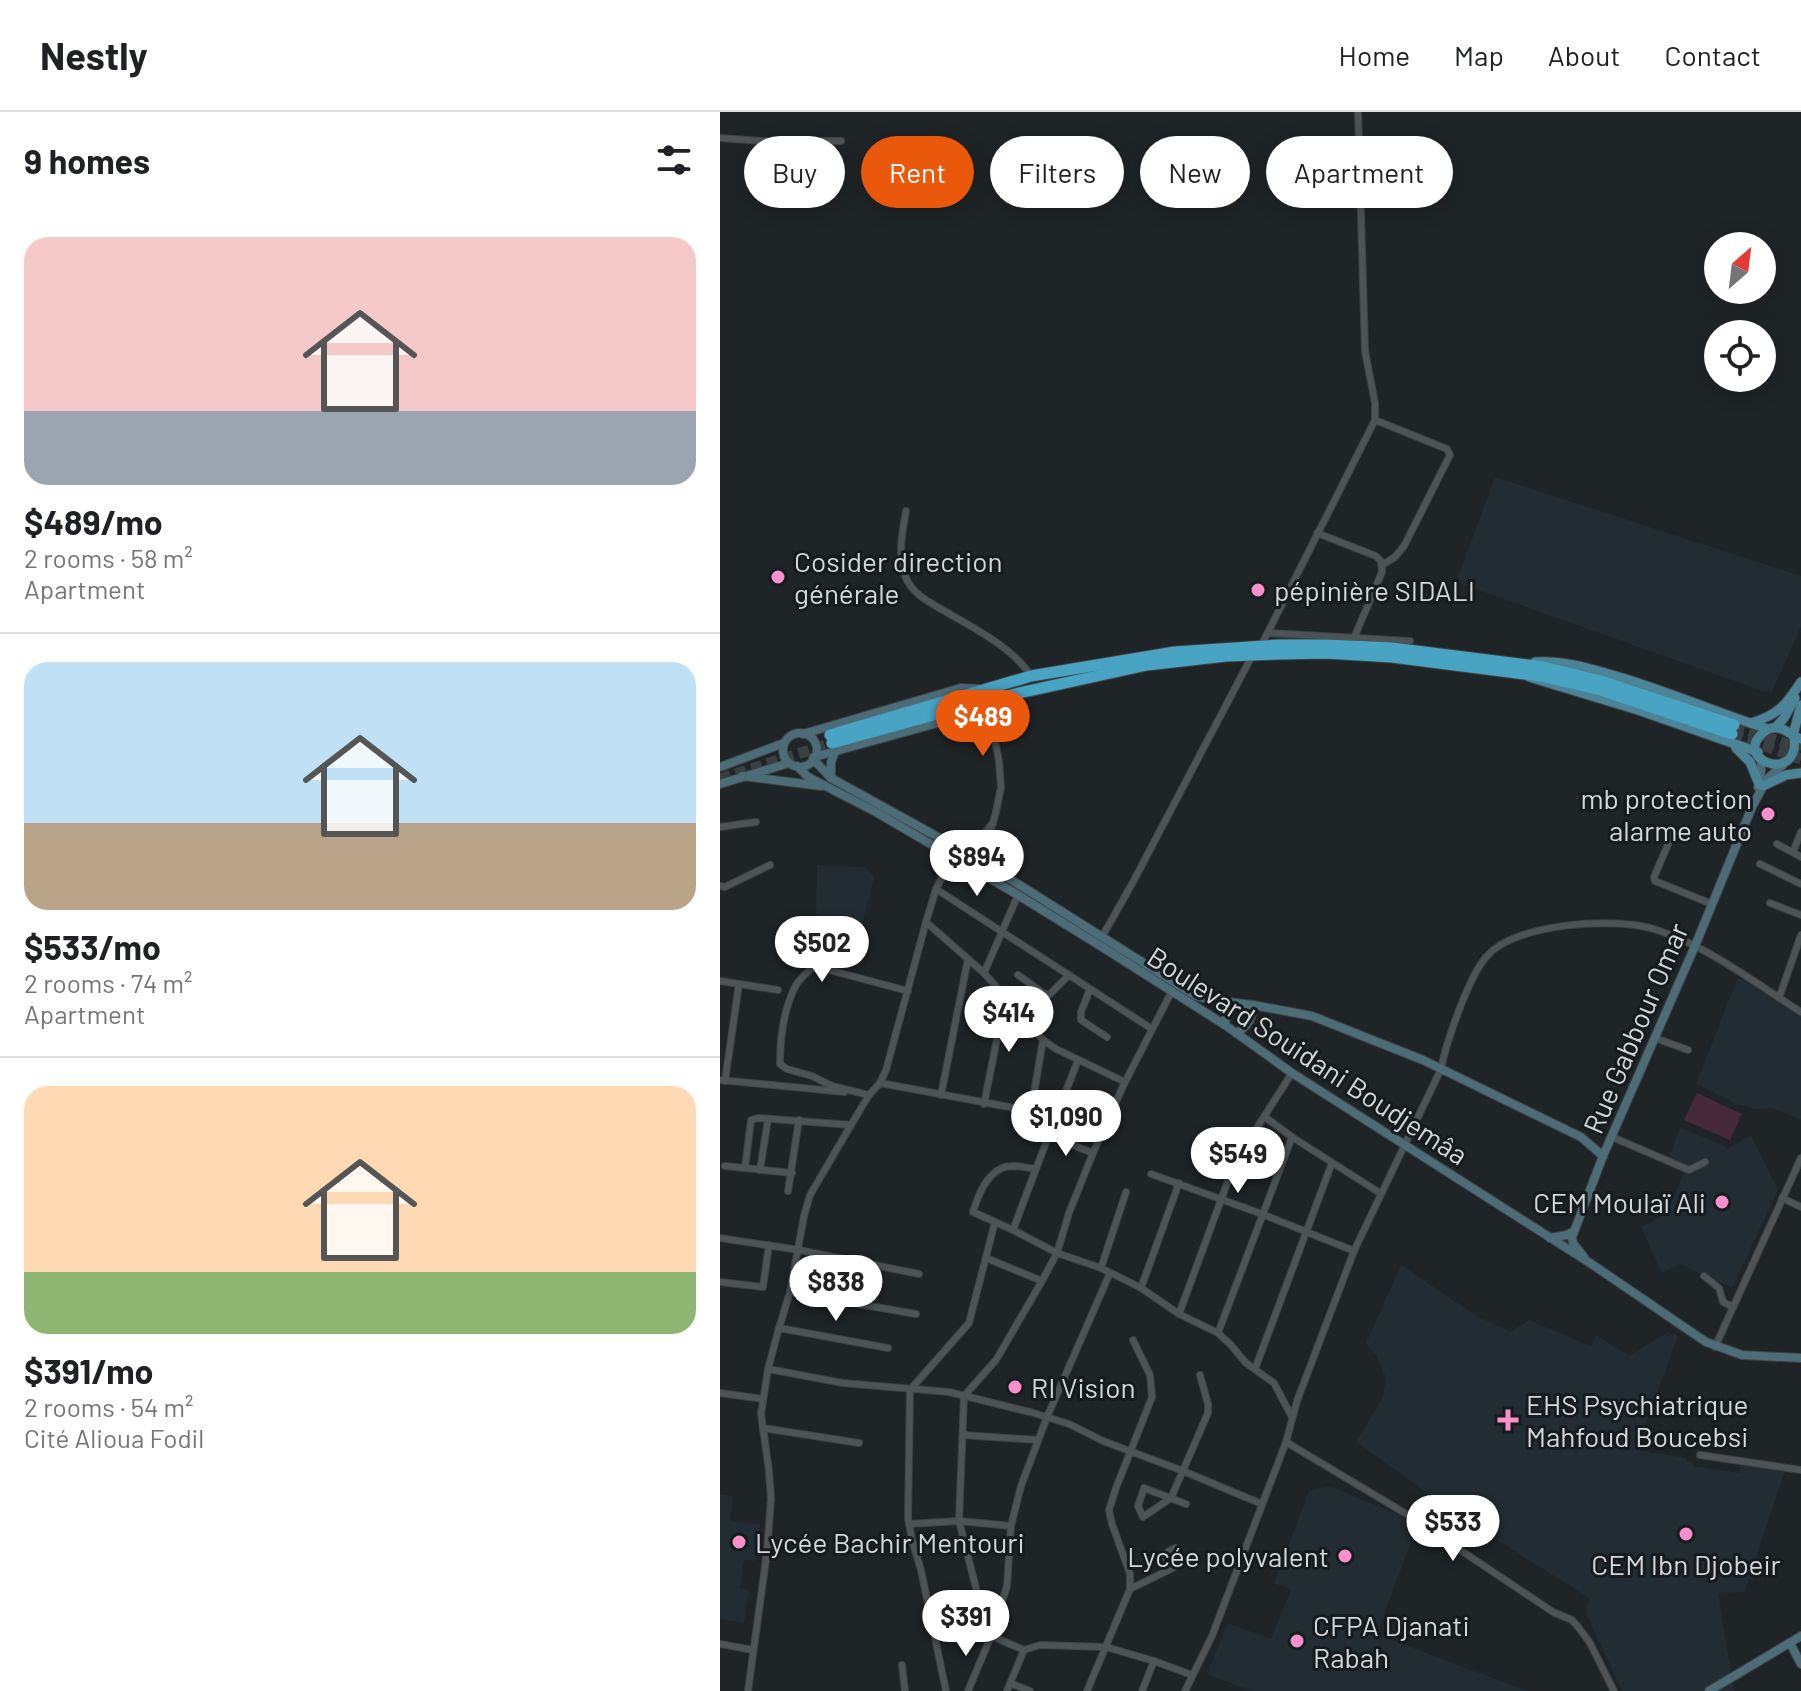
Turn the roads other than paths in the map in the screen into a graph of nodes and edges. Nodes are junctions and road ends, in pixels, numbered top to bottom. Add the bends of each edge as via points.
1 (1358, 112) edge
2 (720, 138) edge
3 (744, 140) edge
4 (1375, 420) junction
5 (906, 511) dead end
6 (1317, 533) junction
7 (1382, 565) junction
8 (1268, 633) junction
9 (1354, 638) junction
10 (1410, 641) dead end
11 (1257, 650) junction
12 (1521, 669) junction
13 (1031, 676) junction
14 (1801, 683) edge
15 (989, 696) junction
16 (1801, 705) edge
17 (1751, 723) junction
18 (1772, 728) junction
19 (803, 734) junction
20 (1732, 734) junction
21 (1796, 737) edge
22 (784, 743) junction
23 (832, 743) junction
24 (1759, 755) junction
25 (814, 758) junction
26 (793, 764) junction
27 (1784, 764) junction
28 (720, 767) edge
29 (1801, 772) edge
30 (742, 776) junction
31 (830, 783) junction
32 (720, 784) edge
33 (1761, 785) junction
34 (756, 822) dead end
35 (993, 823) junction
36 (720, 827) edge
37 (1801, 832) edge
38 (1672, 835) dead end
39 (1777, 844) dead end
40 (963, 851) junction
41 (1793, 852) junction
42 (953, 857) junction
43 (1801, 857) edge
44 (983, 862) junction
45 (1760, 864) dead end
46 (770, 865) dead end
47 (978, 871) junction
48 (1801, 884) edge
49 (720, 886) edge
50 (936, 889) junction
51 (1018, 895) junction
52 (1770, 903) dead end
53 (1712, 904) junction
54 (1801, 915) edge
55 (926, 922) junction
56 (1000, 932) junction
57 (1801, 935) edge
58 (1102, 937) junction
59 (1695, 946) junction
60 (968, 959) junction
61 (984, 973) junction
62 (1018, 975) dead end
63 (1069, 975) junction
64 (720, 981) edge
65 (739, 984) junction
66 (1090, 989) junction
67 (778, 990) dead end
68 (908, 991) junction
69 (1172, 991) junction
70 (1779, 998) junction
71 (1005, 999) junction
72 (1231, 1002) junction
73 (1253, 1005) junction
74 (1801, 1012) edge
75 (1225, 1025) junction
76 (1152, 1029) junction
77 (1236, 1033) junction
78 (1107, 1037) dead end
79 (1655, 1038) junction
80 (1043, 1040) junction
81 (1688, 1050) dead end
82 (1078, 1060) junction
83 (1441, 1069) junction
84 (1292, 1073) junction
85 (723, 1080) edge
86 (1125, 1082) junction
87 (880, 1083) junction
88 (869, 1095) junction
89 (941, 1095) junction
90 (984, 1104) junction
91 (1031, 1111) junction
92 (1265, 1117) junction
93 (768, 1119) junction
94 (799, 1120) junction
95 (1055, 1120) junction
96 (851, 1125) junction
97 (1050, 1136) junction
98 (1292, 1137) junction
99 (1612, 1137) junction
100 (1404, 1145) junction
101 (1093, 1153) junction
102 (1603, 1156) junction
103 (1801, 1158) edge
104 (1705, 1162) dead end
105 (1332, 1163) junction
106 (725, 1166) dead end
107 (745, 1168) junction
108 (1035, 1169) junction
109 (760, 1170) junction
110 (792, 1173) junction
111 (1151, 1174) dead end
112 (1179, 1183) junction
113 (788, 1191) dead end
114 (1126, 1192) dead end
115 (1380, 1193) junction
116 (1221, 1198) junction
117 (1782, 1198) junction
118 (1801, 1207) edge
119 (1262, 1214) junction
120 (995, 1222) junction
121 (1013, 1230) junction
122 (1306, 1231) junction
123 (1574, 1231) junction
124 (720, 1238) edge
125 (1550, 1238) junction
126 (769, 1245) junction
127 (799, 1250) junction
128 (1354, 1251) junction
129 (1057, 1253) junction
130 (986, 1258) junction
131 (1590, 1263) junction
132 (1101, 1268) junction
133 (1110, 1273) junction
134 (919, 1274) dead end
135 (1704, 1276) dead end
136 (1042, 1281) junction
137 (720, 1282) edge
138 (1141, 1288) junction
139 (790, 1292) junction
140 (1733, 1307) junction
141 (916, 1314) dead end
142 (1179, 1314) junction
143 (779, 1328) junction
144 (1218, 1333) junction
145 (1133, 1340) dead end
146 (1715, 1347) junction
147 (888, 1348) dead end
148 (1801, 1358) edge
149 (768, 1369) junction
150 (1255, 1369) junction
151 (1200, 1375) dead end
152 (910, 1390) junction
153 (720, 1393) edge
154 (964, 1396) junction
155 (763, 1399) junction
156 (1047, 1417) junction
157 (1292, 1417) junction
158 (763, 1428) junction
159 (963, 1435) junction
160 (1038, 1440) junction
161 (1286, 1442) junction
162 (859, 1443) dead end
163 (1130, 1452) junction
164 (1700, 1455) dead end
165 (1801, 1470) edge
166 (1183, 1471) junction
167 (1171, 1498) junction
168 (1186, 1504) dead end
169 (1262, 1504) junction
170 (959, 1521) junction
171 (909, 1524) junction
172 (1011, 1526) junction
173 (1171, 1569) dead end
174 (1130, 1589) junction
175 (991, 1636) junction
176 (1801, 1636) edge
177 (1790, 1643) junction
178 (720, 1644) edge
179 (1106, 1647) junction
180 (753, 1650) junction
181 (1024, 1650) junction
182 (1154, 1661) junction
183 (1801, 1664) edge
184 (902, 1665) dead end
185 (1192, 1675) junction
186 (1010, 1683) junction
187 (1188, 1690) edge
188 (748, 1691) edge
189 (905, 1691) edge
190 (946, 1691) edge
191 (968, 1691) edge
192 (1007, 1691) edge
193 (1030, 1691) edge
194 (1087, 1691) edge
195 (1142, 1691) edge
196 (1614, 1691) edge
197 (1709, 1691) edge

1 - 4 street via 1365,351
2 - 3 street
4 - 6 street
4 - 7 street via 1447,449 1450,455 1404,546
5 - 13 street via 901,562 917,594 980,632 1023,663
6 - 7 street via 1376,556
6 - 8 street
7 - 9 street
8 - 9 street
8 - 11 street
9 - 10 street
11 - 12 highway
11 - 13 highway via 1175,652
11 - 15 highway
11 - 58 street
12 - 17 main road via 1552,662 1597,670
12 - 20 highway
13 - 15 highway
14 - 17 main road via 1781,709
14 - 18 main road via 1787,713
15 - 19 main road via 961,688
15 - 23 highway
15 - 35 street via 1001,774
16 - 21 main road
17 - 18 main road
18 - 21 main road
18 - 24 main road via 1757,741
19 - 22 main road
19 - 25 main road via 815,745
20 - 24 main road
20 - 33 main road
21 - 27 main road via 1794,755
22 - 26 main road via 783,752
22 - 28 main road
23 - 25 main road
23 - 31 main road
24 - 27 main road via 1769,763
24 - 33 main road, Rue Gabbour Omar
25 - 26 main road via 808,764
25 - 31 main road, Boulevard Souidani Boudjemâa
26 - 30 main road
26 - 31 main road, Boulevard Souidani Boudjemâa
27 - 29 main road
27 - 33 main road, Rue Gabbour Omar
29 - 33 main road
30 - 31 main road
30 - 32 main road
31 - 40 main road, Boulevard Souidani Boudjemâa
31 - 42 main road, Boulevard Souidani Boudjemâa
33 - 53 main road, Rue Gabbour Omar
34 - 36 street
35 - 40 street
35 - 44 street
37 - 41 street
38 - 53 street via 1655,881
39 - 41 street
40 - 42 street
40 - 44 main road, Boulevard Souidani Boudjemâa
41 - 43 street
42 - 47 main road, Boulevard Souidani Boudjemâa
42 - 50 street
44 - 47 street
44 - 58 main road, Boulevard Souidani Boudjemâa
45 - 48 street
46 - 49 street
47 - 51 main road, Boulevard Souidani Boudjemâa
50 - 55 street
50 - 56 street
51 - 56 street
51 - 69 main road, Boulevard Souidani Boudjemâa
52 - 54 street
53 - 59 main road, Rue Gabbour Omar
55 - 60 street
55 - 68 street
56 - 61 street
56 - 63 street
57 - 70 street
58 - 72 main road, Boulevard Souidani Boudjemâa via 1196,996
59 - 70 street
59 - 79 main road, Rue Gabbour Omar
59 - 83 street via 1633,923 1607,922 1506,941 1480,965
60 - 61 street
60 - 89 street
61 - 71 street
62 - 63 street via 1049,995
63 - 66 street
64 - 65 street
65 - 67 street
65 - 85 street
66 - 76 street
66 - 78 street via 1081,1020
68 - 87 street
68 - 88 street via 814,966 797,983 787,1010 780,1064
69 - 75 main road, Boulevard Souidani Boudjemâa
69 - 76 street
70 - 74 street
71 - 80 street
71 - 90 street
72 - 73 main road, Boulevard Souidani Boudjemâa
72 - 75 main road
73 - 77 main road via 1250,1019
73 - 83 main road, Boulevard Souidani Boudjemâa via 1312,1016
75 - 77 main road, Boulevard Souidani Boudjemâa
76 - 86 street
77 - 84 main road, Boulevard Souidani Boudjemâa
79 - 81 street
79 - 99 main road, Rue Gabbour Omar
80 - 82 street
80 - 91 street
82 - 86 street
82 - 95 street
83 - 100 street
83 - 102 main road, Boulevard Souidani Boudjemâa via 1581,1137
84 - 92 street
84 - 100 main road, Boulevard Souidani Boudjemâa
85 - 88 street
86 - 101 street
87 - 88 street
87 - 89 street
88 - 96 street
89 - 90 street
90 - 91 street
91 - 95 street
92 - 98 street
92 - 116 street via 1235,1162
93 - 94 street
93 - 107 street via 751,1120
93 - 109 street
94 - 96 street
94 - 110 street
95 - 97 street
96 - 127 street via 810,1195
97 - 101 street
97 - 108 street
98 - 105 street
98 - 119 street
99 - 102 main road, Rue Gabbour Omar
99 - 104 street via 1689,1170
100 - 115 street
100 - 125 main road, Boulevard Souidani Boudjemâa
101 - 129 street
102 - 123 main road, Rue Gabbour Omar
103 - 117 street
105 - 115 street
105 - 122 street
106 - 107 street
107 - 109 street
108 - 120 street via 1003,1168 986,1182 973,1212
108 - 121 street
109 - 110 street
110 - 113 street
111 - 112 street
112 - 116 street
112 - 138 street
114 - 132 street
115 - 128 street
116 - 119 street
116 - 142 street
117 - 118 street
117 - 140 street
119 - 122 street
119 - 144 street
120 - 121 street
120 - 130 street
121 - 129 street
122 - 128 street
122 - 150 street
123 - 125 main road
123 - 131 main road via 1573,1243
124 - 126 street
125 - 131 main road, Boulevard Souidani Boudjemâa
126 - 127 street
126 - 137 street via 763,1287
127 - 134 street
127 - 139 street
128 - 157 street
129 - 132 street
129 - 136 street
130 - 136 street
130 - 152 street via 969,1323
131 - 146 main road, Boulevard Souidani Boudjemâa
132 - 133 street
133 - 138 street
133 - 156 street
135 - 140 street
136 - 154 street via 996,1360
138 - 142 street
139 - 141 street
139 - 143 street
140 - 146 street
142 - 144 street
143 - 147 street
143 - 149 street
144 - 150 street
145 - 163 street via 1150,1375 1152,1397
146 - 148 main road, Boulevard Souidani Boudjemâa via 1742,1355
149 - 152 street
149 - 155 street
150 - 157 street via 1274,1383
151 - 166 street via 1208,1413
152 - 154 street
152 - 171 street
153 - 155 street
154 - 156 street
154 - 159 street
155 - 158 street
156 - 160 street
156 - 163 street
157 - 161 street
158 - 162 street
158 - 180 street via 771,1499
159 - 160 street
159 - 170 street
160 - 172 street
161 - 169 street
161 - 196 street via 1572,1620
163 - 166 street
163 - 174 street via 1109,1510
164 - 165 street
166 - 167 street
166 - 169 street
167 - 167 street via 1143,1517 1138,1506 1144,1488
167 - 168 street
169 - 185 street via 1207,1649
170 - 171 street
170 - 172 street
170 - 175 street
171 - 190 street
172 - 175 street via 1007,1586
173 - 174 street
174 - 179 street
175 - 181 street
175 - 191 street
176 - 177 main road
177 - 183 main road
177 - 197 main road
178 - 180 street
179 - 181 street via 1040,1645
179 - 182 street
179 - 194 street
180 - 188 street
181 - 186 street
182 - 185 street
182 - 195 street
184 - 189 street
185 - 187 street
186 - 192 street
186 - 193 street

